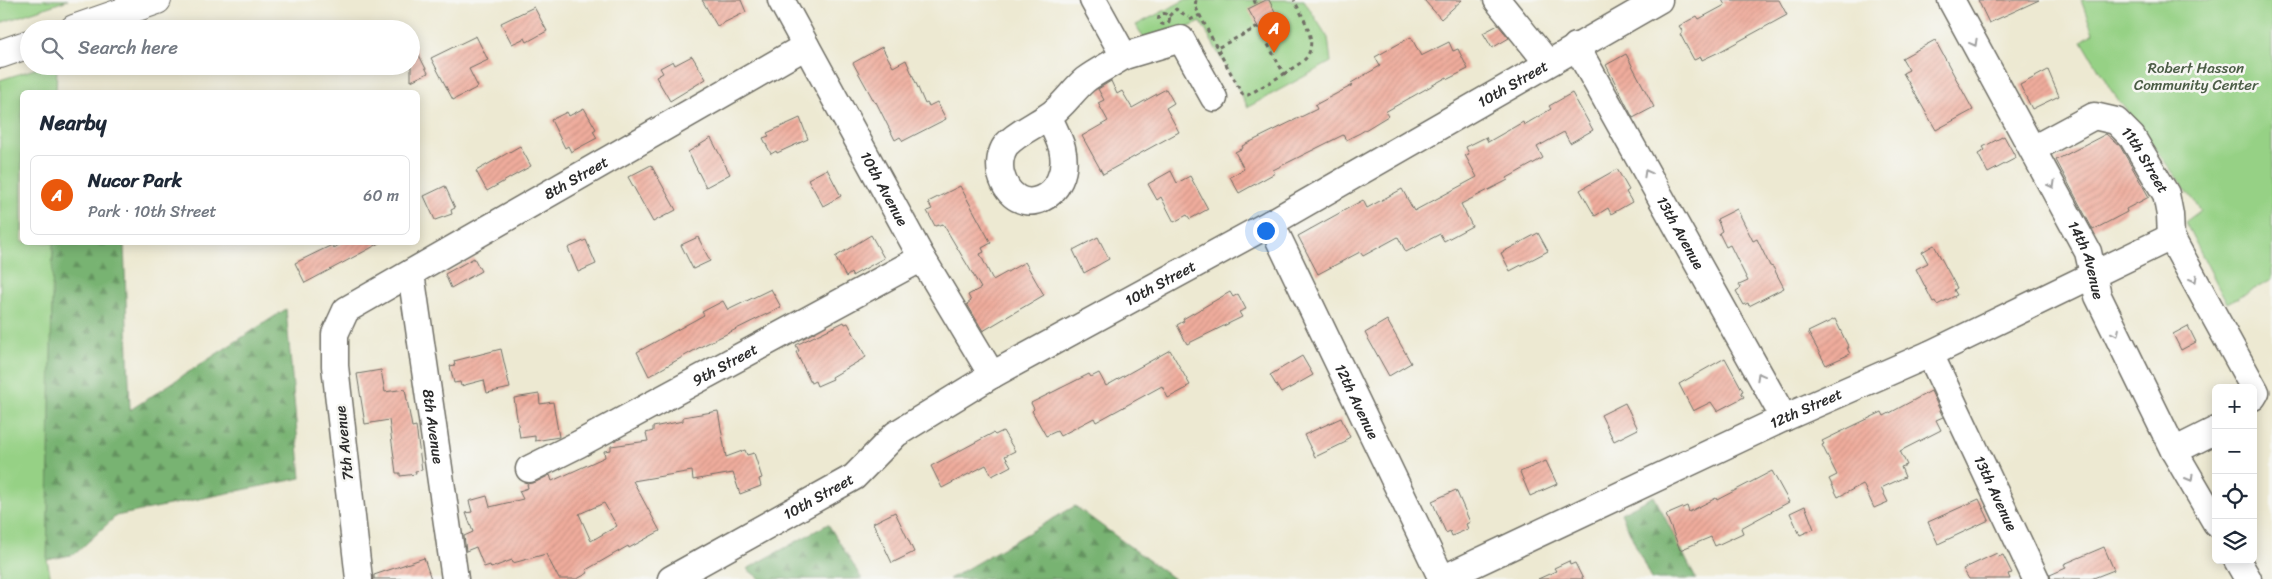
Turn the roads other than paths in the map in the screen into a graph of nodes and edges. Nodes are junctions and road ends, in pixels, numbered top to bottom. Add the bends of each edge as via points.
1 (157, 0) edge
2 (781, 0) edge
3 (1093, 0) edge
4 (1497, 0) edge
5 (1659, 0) edge
6 (1951, 0) edge
7 (100, 20) edge
8 (806, 46) junction
9 (1576, 46) junction
10 (20, 47) edge
11 (0, 54) edge
12 (1124, 56) junction
13 (1547, 62) junction
14 (1214, 98) dead end
15 (1049, 116) dead end
16 (2033, 150) junction
17 (1270, 223) junction
18 (2171, 237) junction
19 (922, 258) junction
20 (411, 273) junction
21 (2094, 276) junction
22 (346, 310) joint
23 (1930, 354) junction
24 (992, 376) junction
25 (2252, 384) edge
26 (1784, 418) junction
27 (2212, 432) edge
28 (2174, 450) junction
29 (529, 469) dead end
30 (2214, 519) edge
31 (2239, 564) edge
32 (359, 579) edge
33 (455, 579) edge
34 (671, 579) edge
35 (1442, 579) edge
36 (2036, 579) edge
37 (2248, 579) edge

1 - 7 main road
2 - 8 street, 10th Avenue
3 - 12 street
4 - 13 street
5 - 9 street, 10th Street
6 -> 16 street, 14th Avenue
8 - 19 street, 10th Avenue
8 - 20 street, 8th Street
9 - 13 street, 10th Street
26 -> 9 street, 13th Avenue
10 - 11 main road
12 - 14 street via 1181,39
12 - 15 street via 1085,80
13 - 17 street, 10th Street
16 - 18 street, 11th Street via 2094,116 2116,122 2132,137 2166,194
16 -> 21 street, 14th Avenue via 2088,252
17 - 24 street, 10th Street
17 - 35 street, 12th Avenue
18 - 21 street, 12th Street
18 -> 25 street
19 - 24 street, 10th Avenue
19 - 29 street, 9th Street
20 - 22 street, 8th Street
20 - 33 street, 8th Avenue
21 - 23 street, 12th Street
21 -> 28 street, 14th Avenue via 2098,296
22 - 32 street, 7th Avenue via 335,334 335,366
23 - 26 street, 12th Street
23 - 36 street, 13th Avenue
24 - 34 street, 10th Street via 896,434 854,477
26 - 35 street, 12th Street
27 - 28 street
28 -> 30 street, 14th Avenue
31 - 37 street

